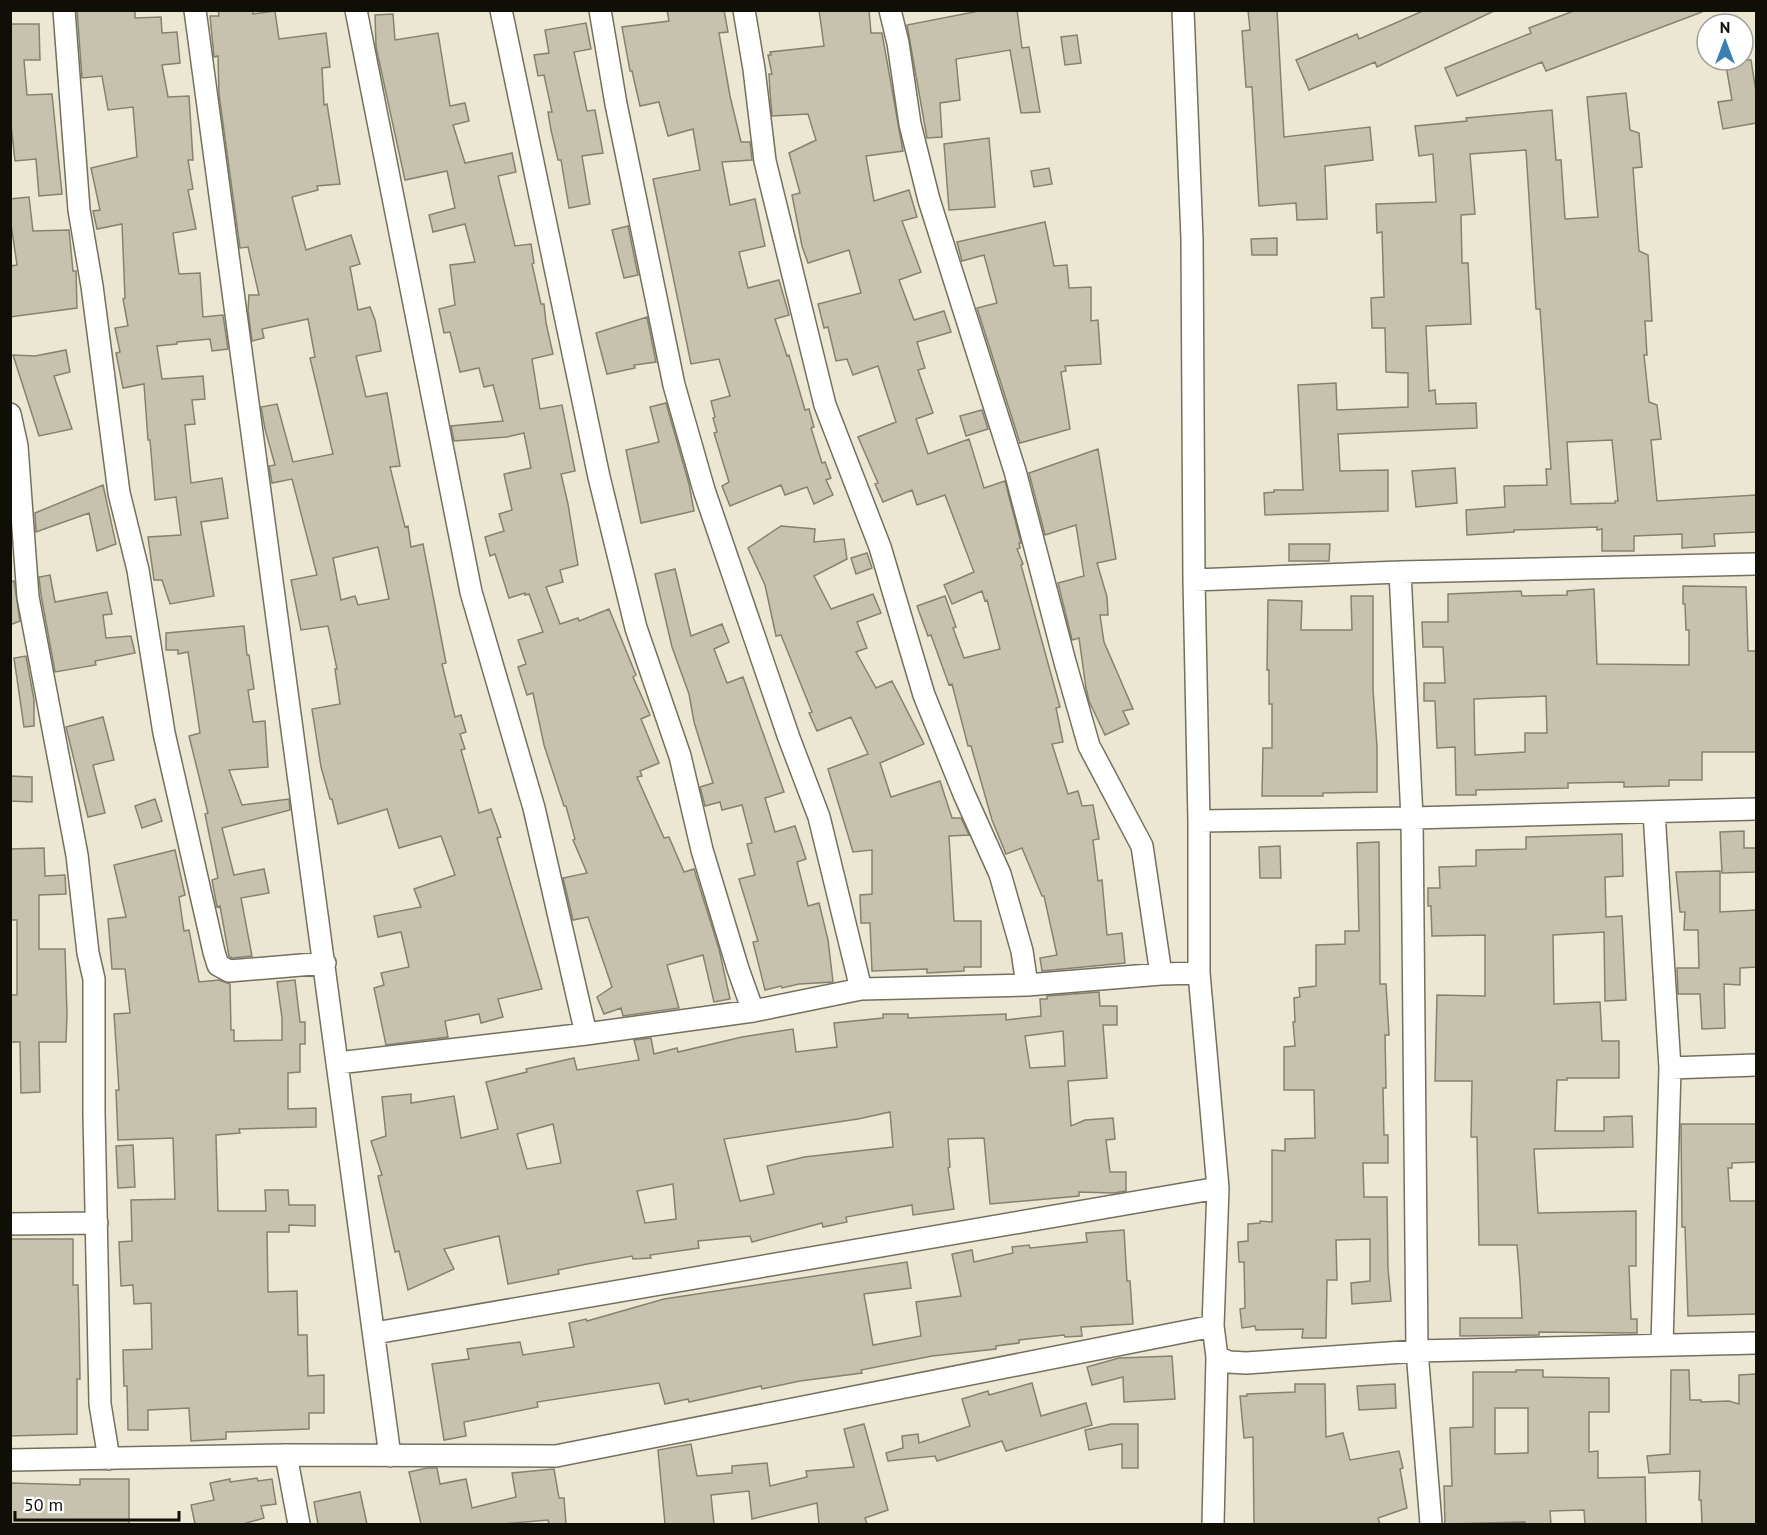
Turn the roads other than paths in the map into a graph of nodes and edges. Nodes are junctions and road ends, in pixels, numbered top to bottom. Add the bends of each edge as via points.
1 (64, 10) edge
2 (195, 10) edge
3 (356, 10) edge
4 (501, 10) edge
5 (600, 10) edge
6 (744, 10) edge
7 (890, 10) edge
8 (1183, 10) edge
9 (10, 414) edge
10 (1756, 564) edge
11 (1400, 573) junction
12 (1194, 580) junction
13 (1756, 809) edge
14 (1654, 812) junction
15 (1412, 819) junction
16 (1199, 821) junction
17 (325, 963) junction
18 (1161, 974) junction
19 (1199, 974) junction
20 (1026, 985) junction
21 (861, 989) junction
22 (753, 1011) junction
23 (586, 1034) junction
24 (338, 1063) junction
25 (1756, 1065) edge
26 (1670, 1068) junction
27 (1218, 1188) junction
28 (97, 1223) junction
29 (10, 1224) edge
30 (1213, 1326) junction
31 (375, 1333) junction
32 (1756, 1343) edge
33 (1662, 1344) junction
34 (1417, 1351) junction
35 (1217, 1358) junction
36 (286, 1455) junction
37 (390, 1456) junction
38 (109, 1459) junction
39 (10, 1460) edge
40 (299, 1524) edge
41 (1213, 1524) edge
42 (1431, 1524) edge

1 - 17 street via 79,210 119,493 138,570 164,733 214,952 218,965 229,971
2 - 17 street
3 - 23 street via 471,592 534,808
4 - 22 street via 599,477 636,628 680,756 702,850
5 - 21 street via 674,385 708,501 819,817
6 - 20 street via 765,161 825,405 880,547 924,695 1000,874 1022,951
7 - 18 street via 910,124 929,200 1015,471 1089,746 1142,846
8 - 12 street via 1192,239
9 - 28 street via 17,446 28,597 77,855 94,979
10 - 11 street
11 - 12 street
11 - 15 street
12 - 16 street
13 - 14 street
14 - 15 street
14 - 26 street
15 - 16 street
15 - 34 street
16 - 19 street
17 - 24 street
18 - 19 street
18 - 20 street
19 - 27 street
20 - 21 street
21 - 22 street
22 - 23 street
23 - 24 street
24 - 31 street
25 - 26 street
26 - 33 street
27 - 30 street
27 - 31 street
28 - 29 street
28 - 38 street via 99,1404
30 - 35 street
30 - 37 street via 556,1456
31 - 37 street
32 - 33 street
33 - 34 street
34 - 35 street via 1246,1363
34 - 42 street
35 - 41 street
36 - 37 street
36 - 38 street
36 - 40 street
38 - 39 street

